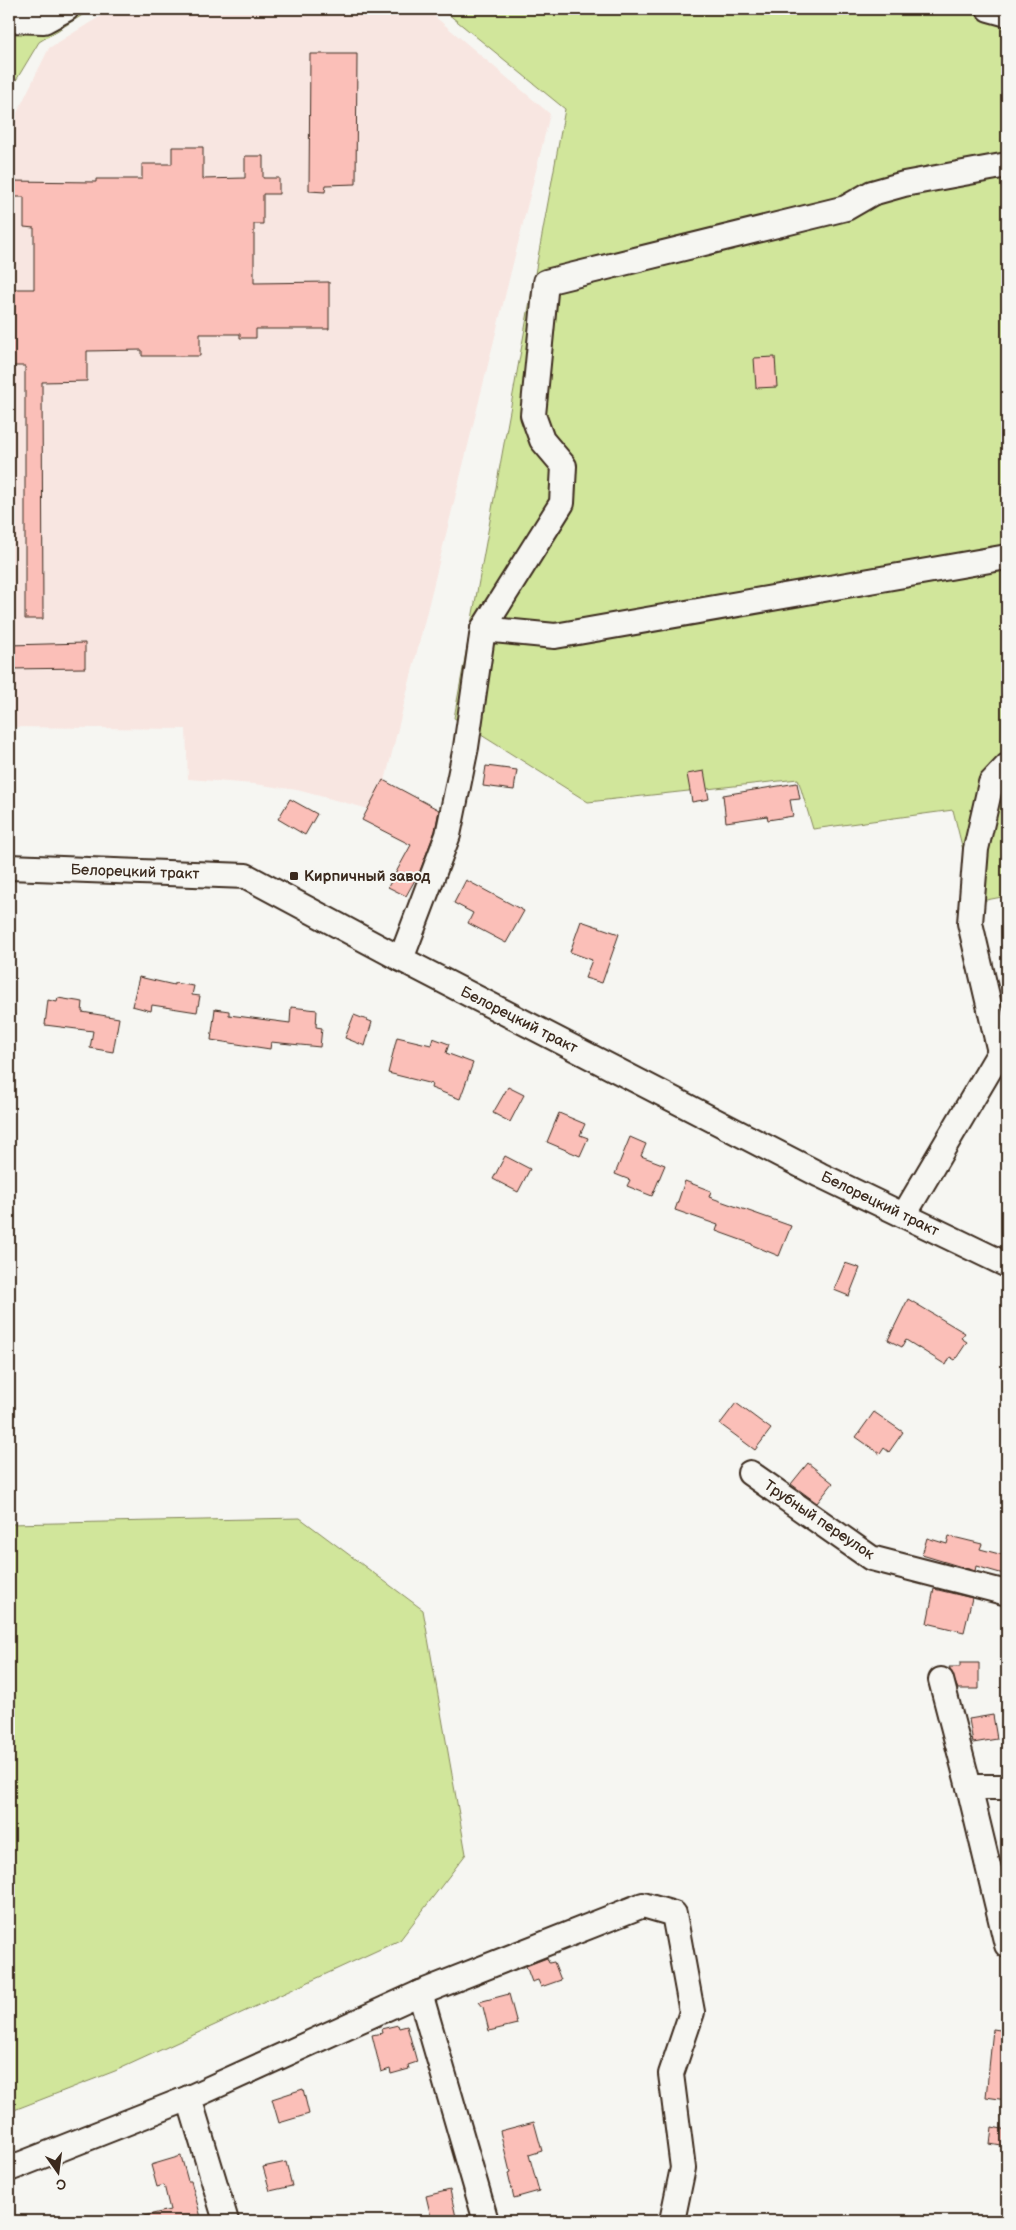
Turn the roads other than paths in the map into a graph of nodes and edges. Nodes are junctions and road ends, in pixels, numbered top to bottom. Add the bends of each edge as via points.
1 (66, 9) edge
2 (989, 9) edge
3 (1007, 14) edge
4 (9, 20) edge
5 (1007, 166) edge
6 (1007, 557) edge
7 (483, 629) junction
8 (1007, 766) edge
9 (9, 867) edge
10 (401, 959) junction
11 (904, 1215) junction
12 (1007, 1265) edge
13 (750, 1473) dead end
14 (1007, 1592) edge
15 (941, 1680) dead end
16 (1007, 1786) edge
17 (969, 1787) junction
18 (1007, 1945) edge
19 (420, 1993) junction
20 (189, 2098) junction
21 (9, 2169) edge
22 (226, 2221) edge
23 (486, 2221) edge
24 (672, 2221) edge

1 - 4 street via 44,21
2 - 3 street
5 - 7 street via 904,184 872,193 846,208 546,282 533,415 542,440 564,466 562,503
6 - 7 street via 555,636
7 - 10 street via 466,747 448,835
8 - 11 street via 991,783 976,849 970,923 1000,1052
9 - 10 street, Белорецкий тракт via 246,876
10 - 11 street, Белорецкий тракт
11 - 12 street, Белорецкий тракт
13 - 14 street, Трубный переулок via 871,1558
15 - 17 street
16 - 17 street
17 - 18 street
19 - 20 street
19 - 23 street
19 - 24 street via 643,1905 674,1914 692,2012 671,2074 683,2168
20 - 21 street
20 - 22 street

